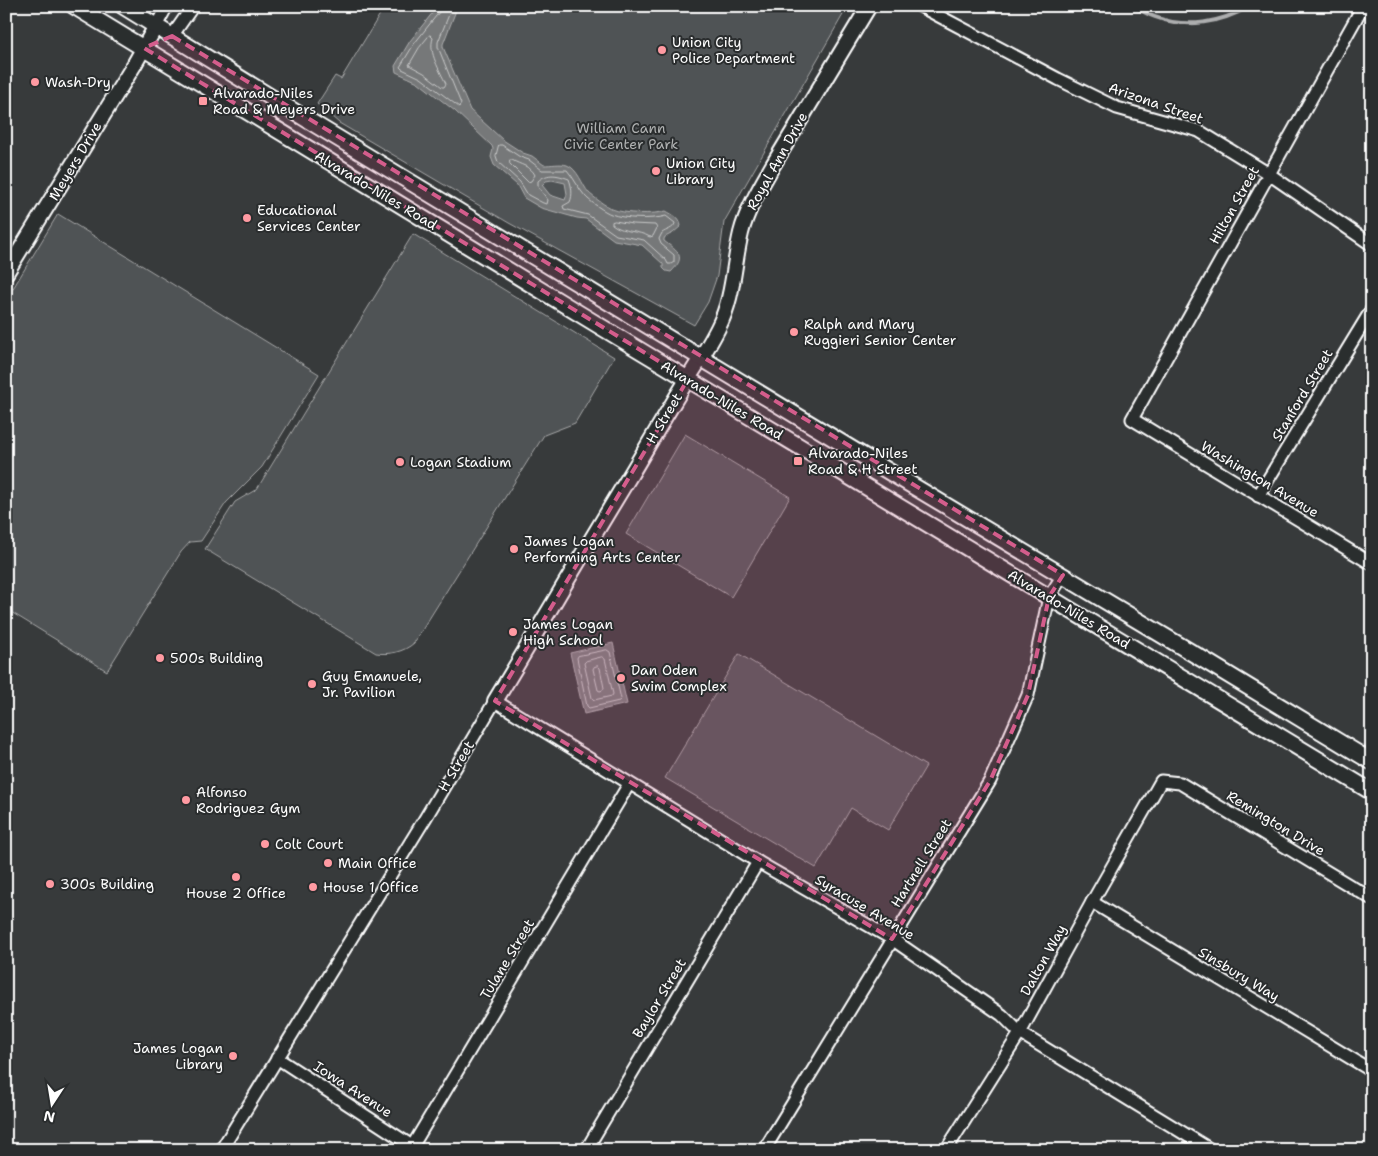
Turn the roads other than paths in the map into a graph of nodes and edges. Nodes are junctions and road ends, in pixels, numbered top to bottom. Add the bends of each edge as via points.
1 (74, 6) edge
2 (123, 6) edge
3 (167, 6) edge
4 (193, 6) edge
5 (869, 6) edge
6 (920, 6) edge
7 (1363, 6) edge
8 (156, 26) junction
9 (172, 36) junction
10 (144, 48) junction
11 (1269, 174) junction
12 (1372, 245) edge
13 (6, 273) edge
14 (1372, 309) edge
15 (702, 358) junction
16 (688, 379) junction
17 (1132, 419) joint
18 (1258, 496) junction
19 (1372, 564) edge
20 (1063, 576) junction
21 (1050, 597) junction
22 (495, 701) junction
23 (1372, 762) edge
24 (1161, 781) joint
25 (629, 784) junction
26 (1372, 792) edge
27 (758, 862) junction
28 (1372, 899) edge
29 (1092, 902) junction
30 (892, 940) junction
31 (1020, 1033) junction
32 (277, 1058) junction
33 (1372, 1071) edge
34 (411, 1148) edge
35 (221, 1150) edge
36 (586, 1150) edge
37 (764, 1150) edge
38 (946, 1150) edge
39 (1211, 1150) edge

1 - 10 main road, Alvarado-Niles Road
2 - 8 main road, Alvarado-Niles Road
3 - 8 street
4 - 9 street
5 - 15 street, Royal Ann Drive via 778,156 745,218 728,304
6 - 11 street, Arizona Street via 1117,108 1199,132
7 - 11 street, Hilton Street
8 - 9 main road, Alvarado-Niles Road
8 - 10 street, Meyers Drive
9 - 10 street
9 - 15 main road, Alvarado-Niles Road
10 - 13 street, Meyers Drive
10 - 16 main road, Alvarado-Niles Road
11 - 12 street, Arizona Street
11 - 17 street, Hilton Street
14 - 18 street, Stanford Street
15 - 16 street, Royal Ann Drive
15 - 20 main road, Alvarado-Niles Road
16 - 21 main road, Alvarado-Niles Road
16 - 22 street, H Street
17 - 18 street, Washington Avenue
18 - 19 street, Washington Avenue
20 - 21 street, Hartnell Street
20 - 23 main road, Alvarado-Niles Road
21 - 26 main road, Alvarado-Niles Road
21 - 30 street, Hartnell Street via 1028,695 990,781
22 - 25 street, Syracuse Avenue
22 - 32 street, H Street
24 - 28 street, Remington Drive via 1180,783
24 - 29 street, Dalton Way
25 - 27 street, Syracuse Avenue
25 - 34 street, Tulane Street
27 - 30 street, Syracuse Avenue
27 - 36 street, Baylor Street
29 - 31 street, Dalton Way
29 - 33 street, Sinsbury Way
30 - 31 street, Syracuse Avenue via 1002,1015
30 - 37 street, Hartnell Street
31 - 38 street, Dalton Way
31 - 39 street, Syracuse Avenue
32 - 34 street, Iowa Avenue
32 - 35 street, H Street

